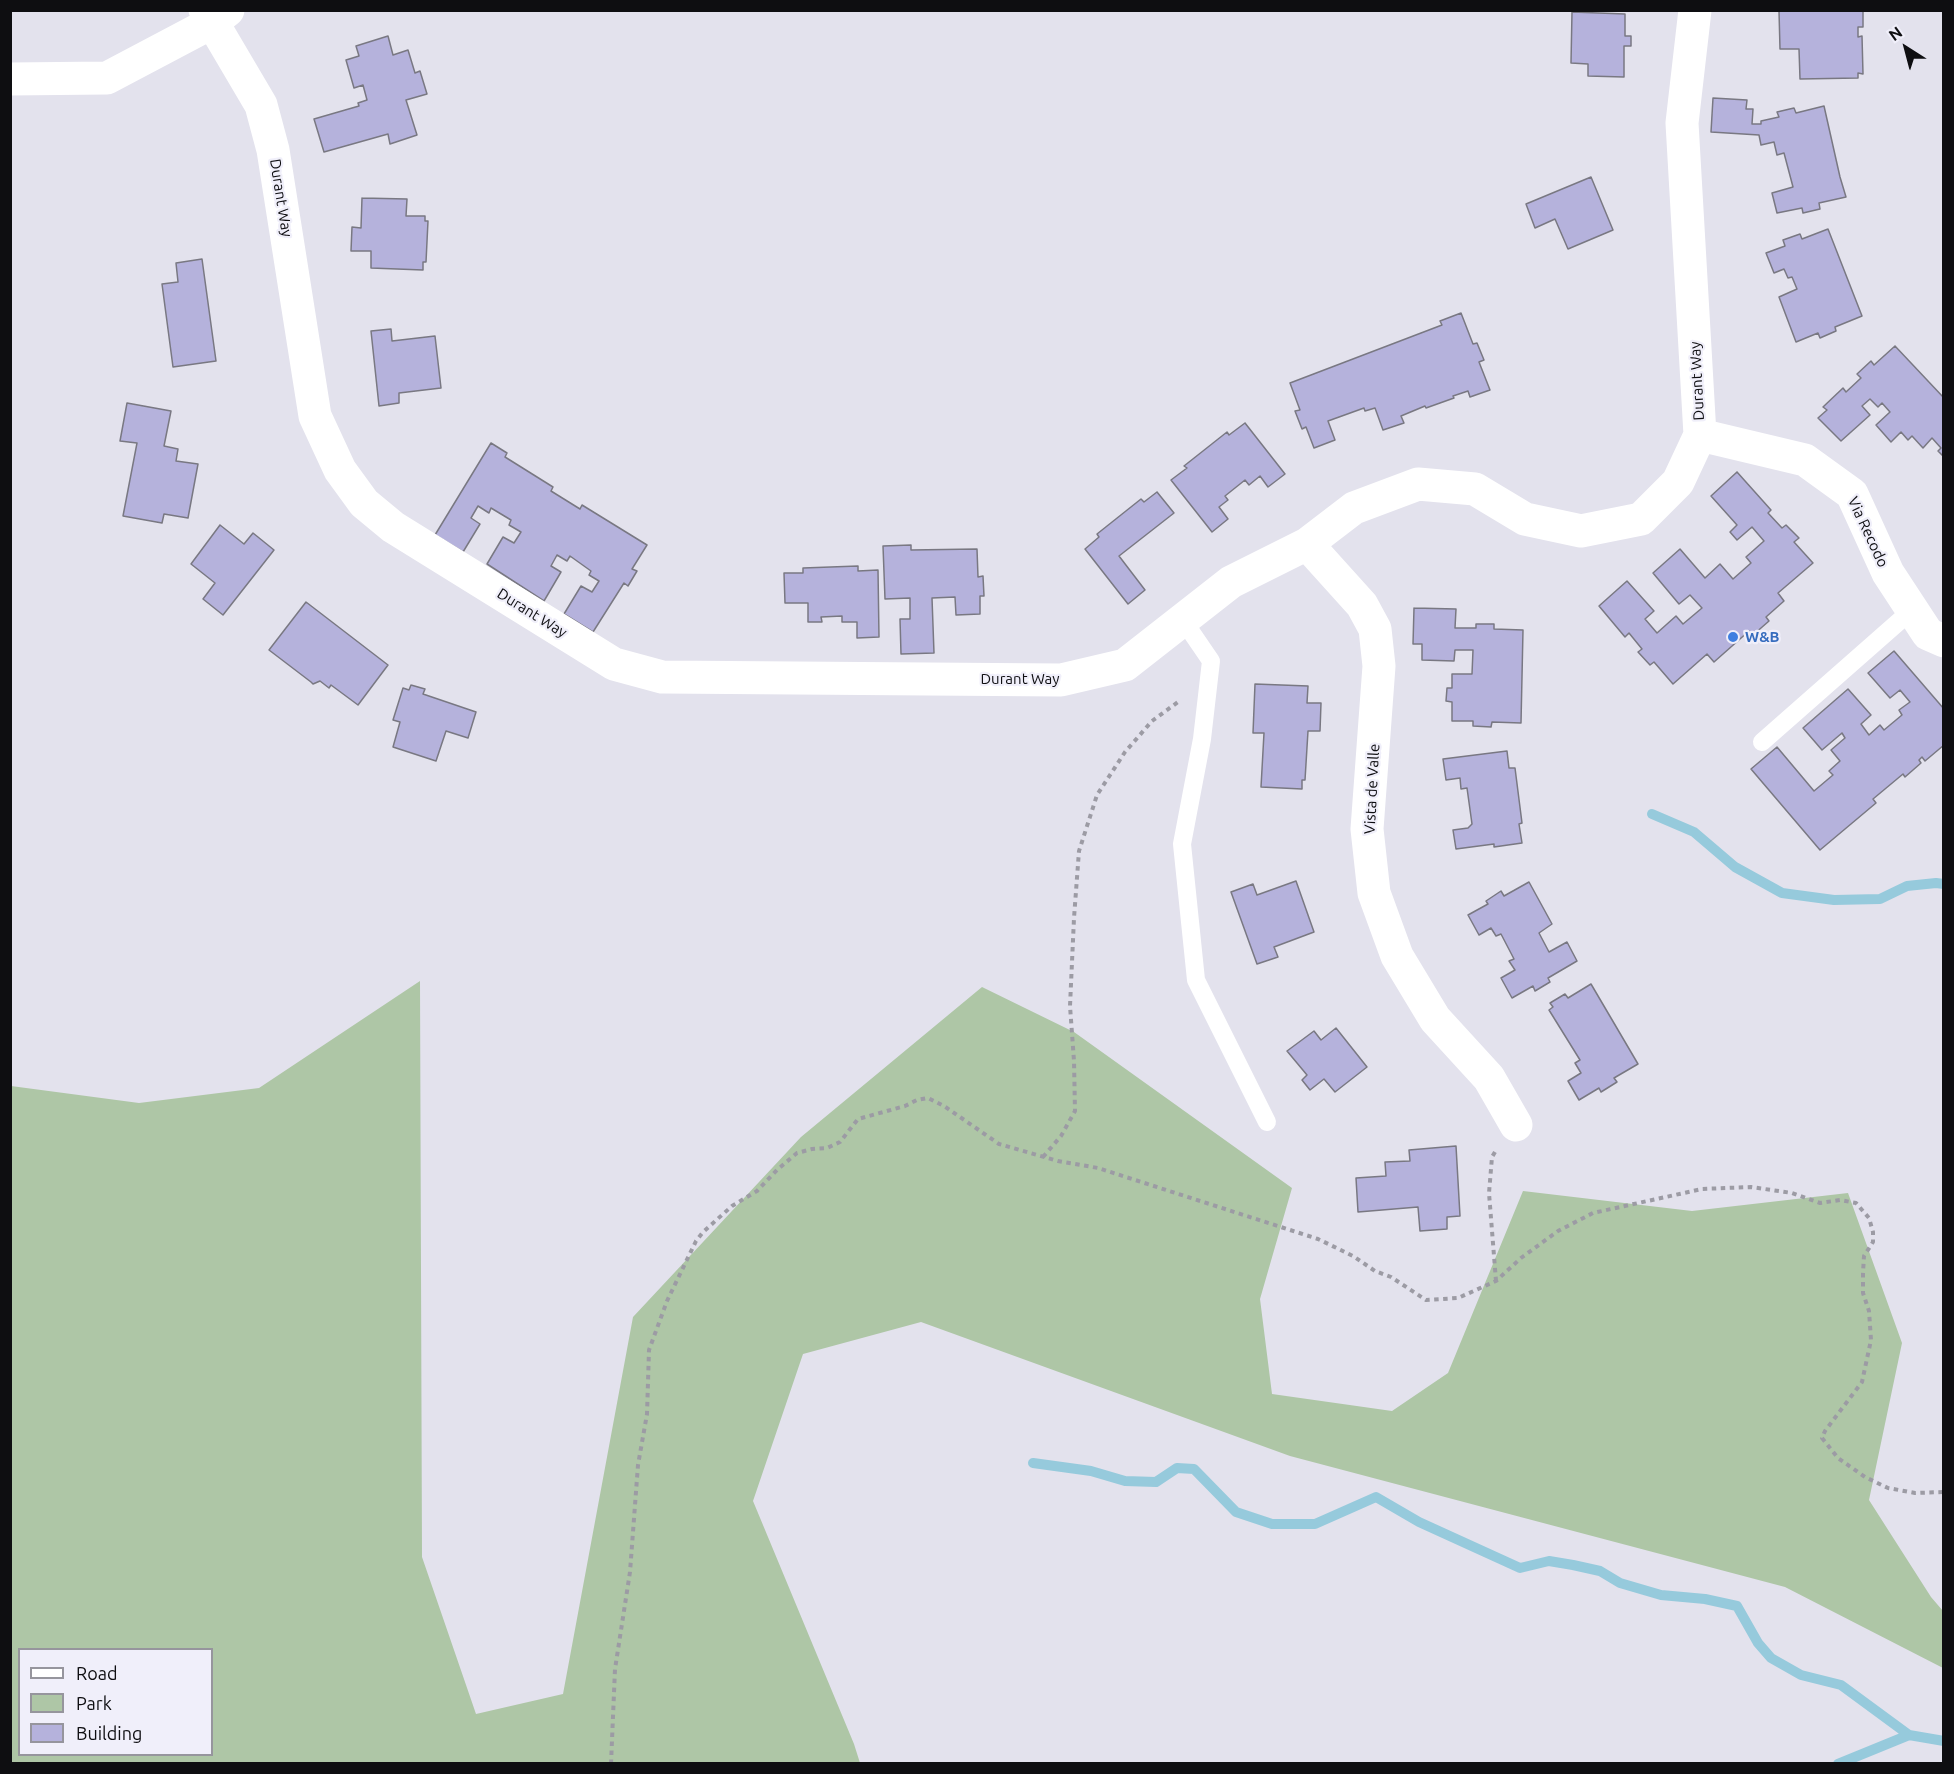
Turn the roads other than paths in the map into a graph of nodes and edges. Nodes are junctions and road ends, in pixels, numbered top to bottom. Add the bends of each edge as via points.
1 (1695, 10) edge
2 (215, 14) edge
3 (10, 79) edge
4 (1700, 435) junction
5 (1307, 544) junction
6 (1912, 610) junction
7 (1183, 620) junction
8 (1944, 641) edge
9 (1762, 742) dead end
10 (1267, 1122) dead end
11 (1516, 1125) road end

1 - 4 street, Durant Way via 1682,123
2 - 3 street via 107,78
2 - 7 street, Durant Way via 261,105 273,150 315,416 340,470 364,503 393,527 614,664 662,677 1061,680 1125,665
4 - 5 street, Durant Way via 1678,482 1641,519 1581,531 1525,519 1475,489 1418,484 1354,508
4 - 6 street, Via Recodo via 1805,460 1852,494 1888,573
5 - 7 street, Durant Way via 1231,582
5 - 11 street, Vista de Valle via 1362,605 1375,629 1379,666 1367,829 1374,893 1397,956 1435,1019 1489,1078
6 - 8 street, Via Recodo via 1928,633
6 - 9 lane
7 - 10 lane via 1210,661 1203,739 1182,844 1196,980

